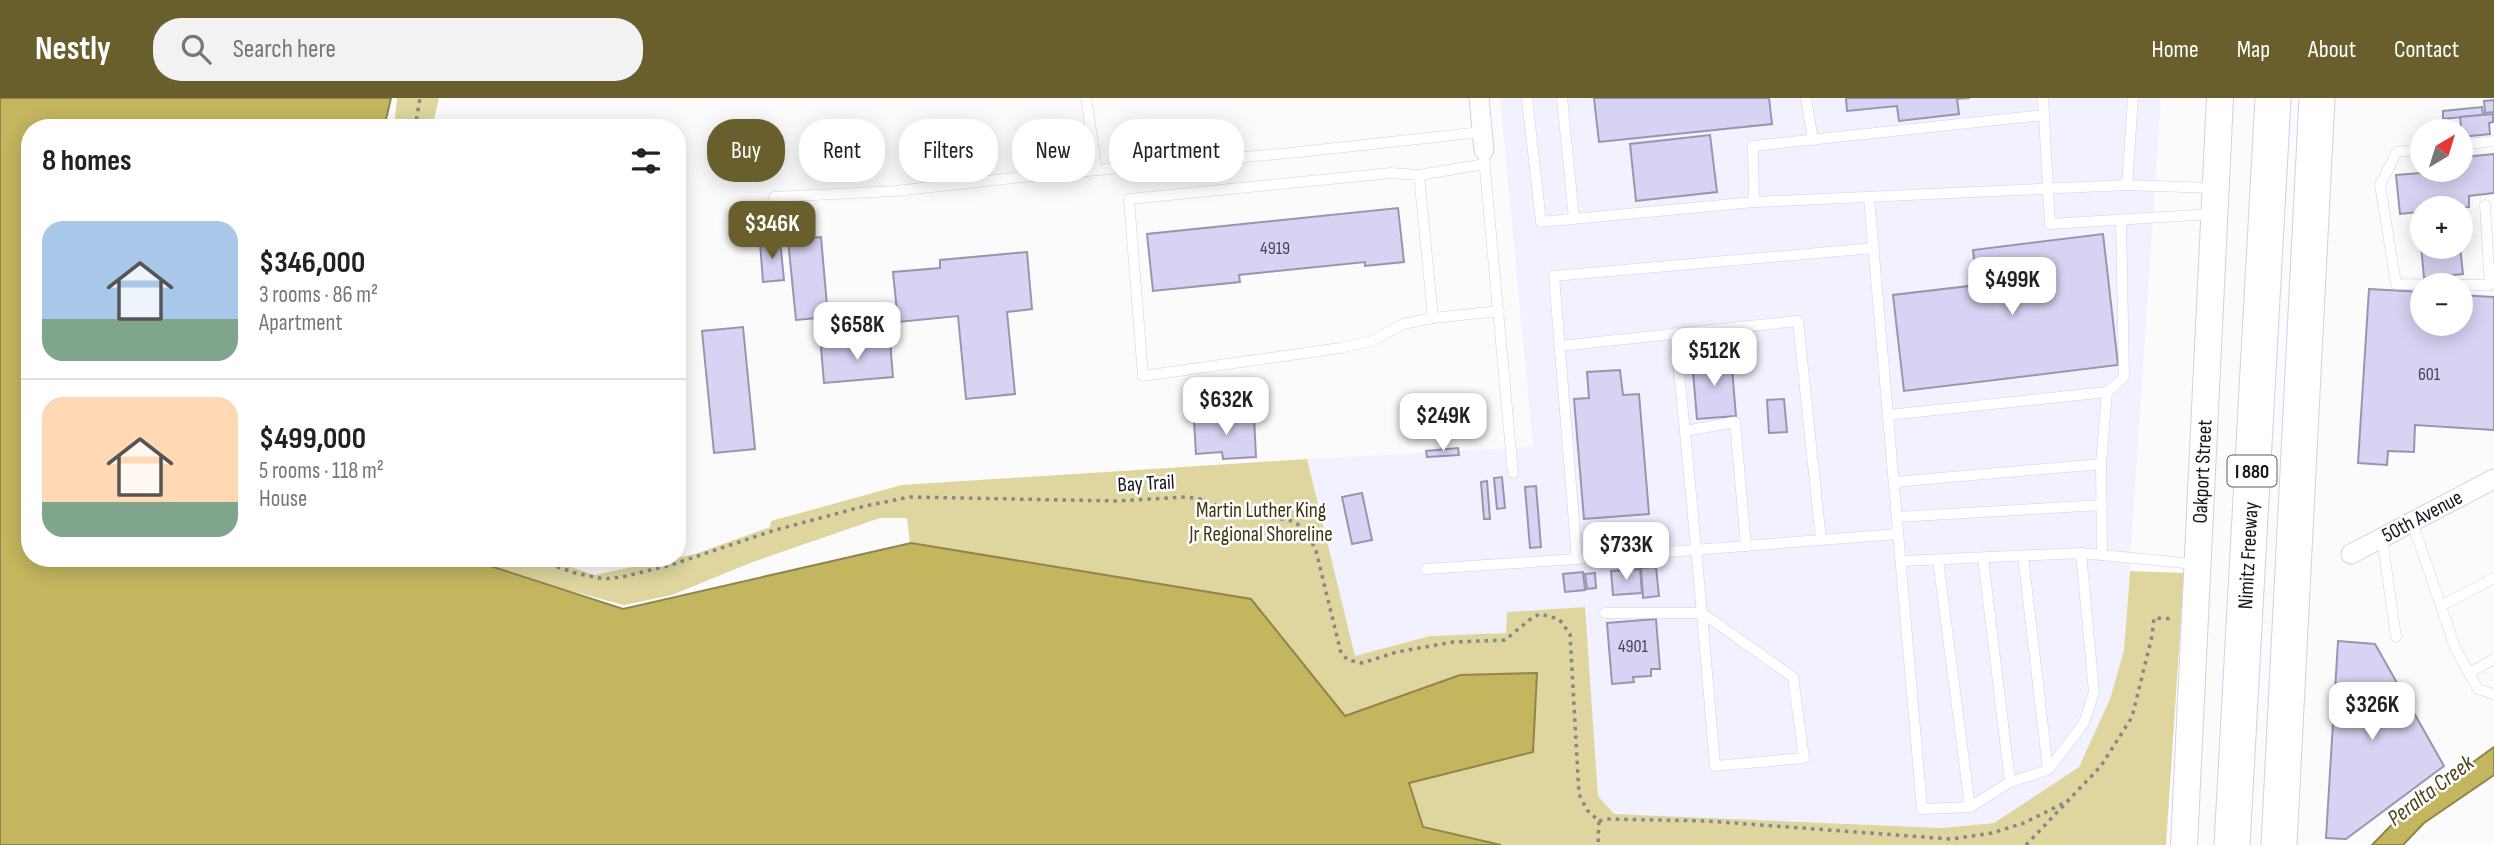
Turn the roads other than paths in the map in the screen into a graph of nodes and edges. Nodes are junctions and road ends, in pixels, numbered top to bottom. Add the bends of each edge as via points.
1 (1086, 98) edge
2 (1479, 98) edge
3 (1527, 98) edge
4 (1562, 98) edge
5 (1806, 98) edge
6 (2043, 98) edge
7 (2133, 98) edge
8 (2220, 98) edge
9 (2273, 98) edge
10 (2317, 98) edge
11 (2044, 115) junction
12 (1813, 140) junction
13 (2494, 141) edge
14 (2473, 143) edge
15 (1484, 149) junction
16 (2410, 150) edge
17 (1097, 170) junction
18 (1419, 175) junction
19 (2127, 185) junction
20 (2048, 188) junction
21 (774, 197) dead end
22 (1869, 197) junction
23 (2216, 201) junction
24 (1754, 202) junction
25 (2485, 205) dead end
26 (1574, 218) junction
27 (2121, 219) junction
28 (1874, 248) junction
29 (2492, 285) edge
30 (1499, 311) junction
31 (1433, 318) junction
32 (1675, 333) junction
33 (1559, 346) junction
34 (2107, 392) junction
35 (1888, 415) junction
36 (1685, 431) junction
37 (2101, 464) junction
38 (1513, 473) dead end
39 (2494, 479) edge
40 (1894, 482) junction
41 (2102, 506) junction
42 (1897, 517) junction
43 (2412, 522) junction
44 (1898, 534) junction
45 (2382, 538) junction
46 (1821, 540) junction
47 (1746, 546) junction
48 (1698, 550) junction
49 (2081, 553) junction
50 (2351, 554) dead end
51 (2102, 555) junction
52 (2023, 556) junction
53 (1983, 558) junction
54 (1577, 559) junction
55 (1938, 560) junction
56 (1901, 561) junction
57 (2199, 564) junction
58 (1426, 569) dead end
59 (2494, 578) edge
60 (2441, 606) junction
61 (1605, 613) dead end
62 (1702, 613) junction
63 (2396, 637) dead end
64 (2494, 659) edge
65 (2469, 673) junction
66 (2494, 694) edge
67 (2048, 770) junction
68 (2010, 782) junction
69 (1970, 807) junction
70 (2185, 845) edge
71 (2232, 845) edge
72 (2279, 845) edge

1 - 17 lane
2 - 15 street
3 - 26 lane via 1541,222
4 - 26 lane
5 - 12 lane
6 - 11 lane
7 - 19 lane
8 - 23 main road, Oakport Street
9 - 71 highway, Nimitz Freeway / I 880
10 - 72 highway, I 880
11 - 12 lane
11 - 20 lane
12 - 24 lane via 1753,146
13 - 14 lane
15 - 17 lane via 1290,153
15 - 18 lane
15 - 30 lane
16 - 29 lane via 2397,152 2379,185 2396,284
17 - 21 lane via 894,191
18 - 31 lane
18 - 31 lane via 1391,173 1129,199 1143,376 1340,348
19 - 20 lane
19 - 23 lane
20 - 22 lane
20 - 27 lane via 2050,224
22 - 24 lane
22 - 28 lane
23 - 27 lane
23 - 57 main road, Oakport Street
24 - 26 lane
25 - 29 lane
27 - 34 lane via 2124,376
28 - 33 lane via 1554,276
28 - 35 lane
30 - 31 lane
30 - 38 lane
32 - 33 lane
32 - 36 lane
32 - 46 lane via 1798,321
33 - 54 lane
34 - 35 lane
34 - 37 lane
35 - 40 lane
36 - 47 lane via 1735,422
36 - 48 lane
37 - 40 lane
37 - 41 lane
39 - 43 street, 50th Avenue
40 - 42 lane
41 - 42 lane
41 - 51 lane
42 - 44 lane
43 - 45 street, 50th Avenue
43 - 60 lane
44 - 46 lane
44 - 56 lane
45 - 50 street, 50th Avenue
45 - 63 lane
46 - 47 lane
47 - 48 lane
48 - 54 lane
48 - 62 lane
49 - 51 lane
49 - 52 lane
49 - 67 lane via 2094,692 2084,723
51 - 57 lane
52 - 53 lane
52 - 67 lane
53 - 55 lane
53 - 68 lane
54 - 58 lane
55 - 56 lane
55 - 69 lane
56 - 69 lane via 1922,809
57 - 70 main road, Oakport Street
59 - 60 lane
60 - 65 lane
61 - 62 lane
62 - 62 lane via 1714,766 1804,758 1793,677
64 - 65 lane
65 - 66 lane via 2477,689
67 - 68 lane
68 - 69 lane

